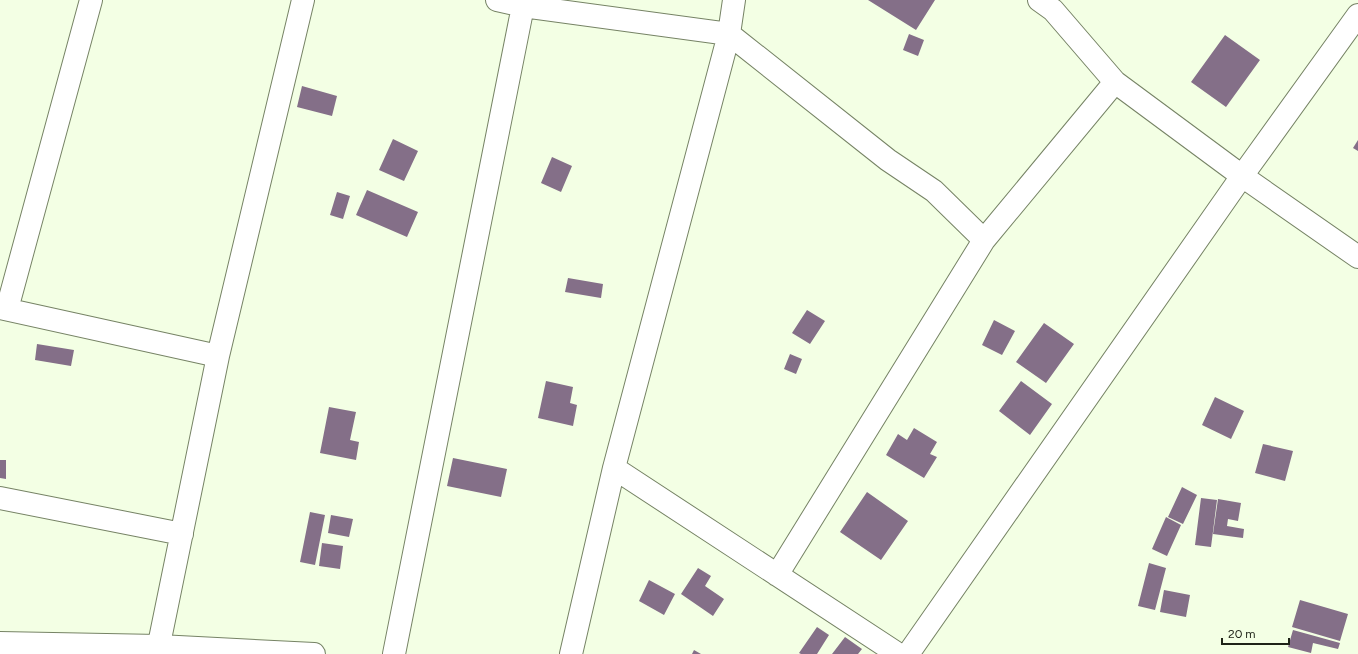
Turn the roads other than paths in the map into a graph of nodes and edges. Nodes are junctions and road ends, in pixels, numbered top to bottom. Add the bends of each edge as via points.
1 (91, 0) edge
2 (302, 0) edge
3 (498, 0) edge
4 (734, 0) edge
5 (1051, 4) edge
6 (523, 6) junction
7 (1358, 15) edge
8 (729, 34) junction
9 (1115, 82) junction
10 (1242, 176) junction
11 (984, 240) junction
12 (1358, 257) edge
13 (3, 308) edge
14 (218, 356) junction
15 (614, 468) junction
16 (0, 498) edge
17 (182, 534) junction
18 (777, 575) junction
19 (0, 643) edge
20 (158, 650) edge
21 (314, 654) edge
22 (394, 654) edge
23 (571, 654) edge
24 (898, 654) edge
25 (908, 654) edge

1 - 13 street
2 - 14 street
3 - 6 street
4 - 8 street
5 - 9 street
6 - 8 street
6 - 22 street
7 - 10 street
8 - 11 street via 888,160 934,190
8 - 15 street
9 - 10 street
9 - 11 street
10 - 12 street
10 - 25 street
11 - 18 street
13 - 14 street
14 - 17 street
15 - 18 street
15 - 23 street
16 - 17 street
17 - 20 street
18 - 24 street
19 - 20 street
20 - 21 street

